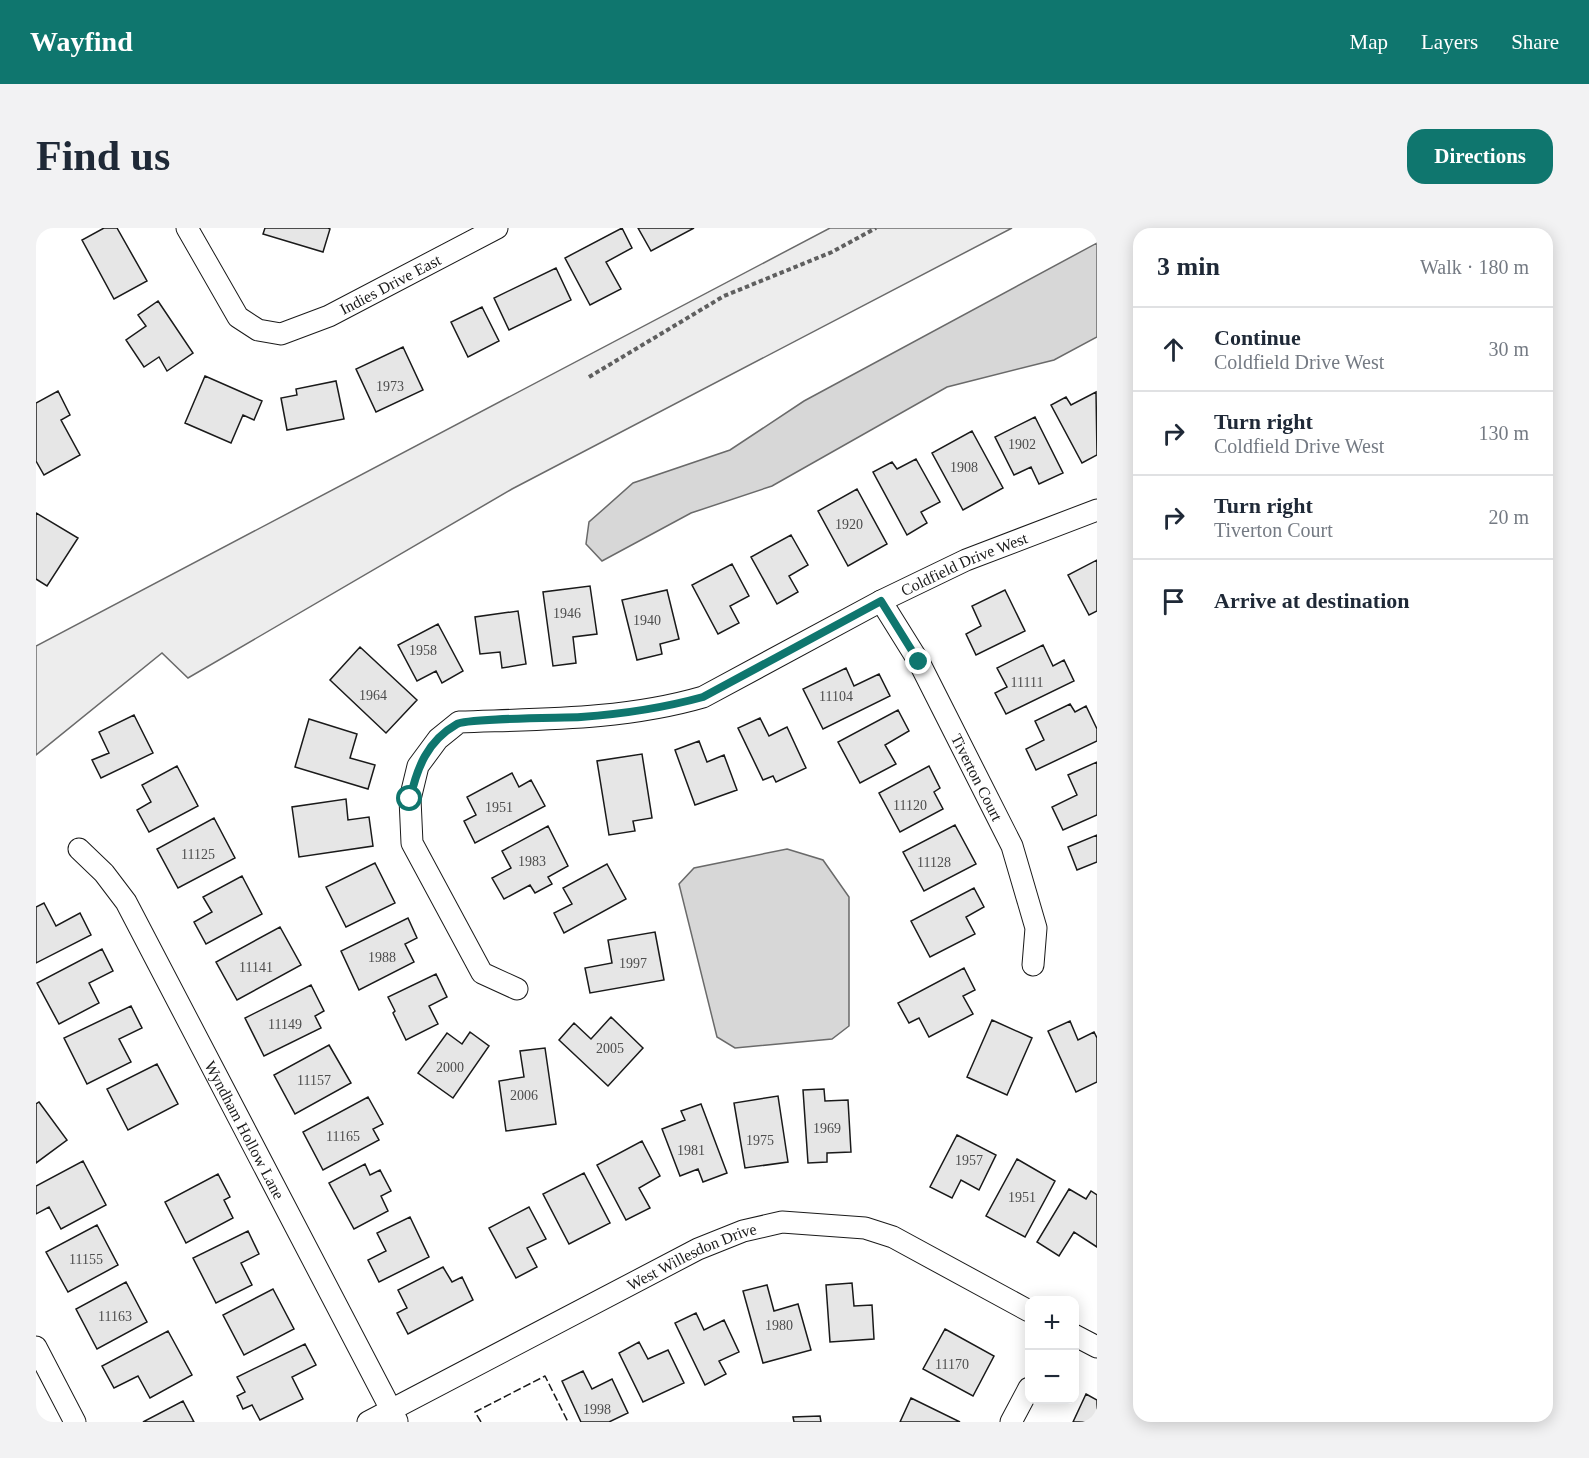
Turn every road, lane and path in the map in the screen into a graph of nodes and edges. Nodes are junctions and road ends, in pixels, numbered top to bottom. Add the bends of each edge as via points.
1 (188, 228) edge
2 (497, 228) edge
3 (876, 228) edge
4 (589, 377) dead end
5 (1097, 510) edge
6 (881, 601) junction
7 (79, 849) dead end
8 (1033, 965) dead end
9 (518, 989) dead end
10 (1025, 1309) edge
11 (1079, 1338) edge
12 (36, 1347) edge
13 (1097, 1347) edge
14 (1025, 1396) edge
15 (395, 1416) edge
16 (75, 1422) edge
17 (368, 1422) edge
18 (1011, 1422) edge

1 - 2 street, Indies Drive East via 238,317 258,330 281,334 329,316
3 - 4 path via 832,252 724,296
5 - 6 street, Coldfield Drive West via 966,560
6 - 8 street, Tiverton Court via 919,662 1012,846 1036,928
6 - 9 street, Coldfield Drive West via 703,697 625,713 459,722 438,739 418,766 410,799 412,843 482,973
7 - 15 street, Wyndham Hollow Lane via 126,902
10 - 15 street, West Willesdon Drive via 892,1237 865,1228 782,1222 743,1231 698,1250
11 - 13 street
12 - 16 street
14 - 18 street
15 - 17 street, West Willesdon Drive

